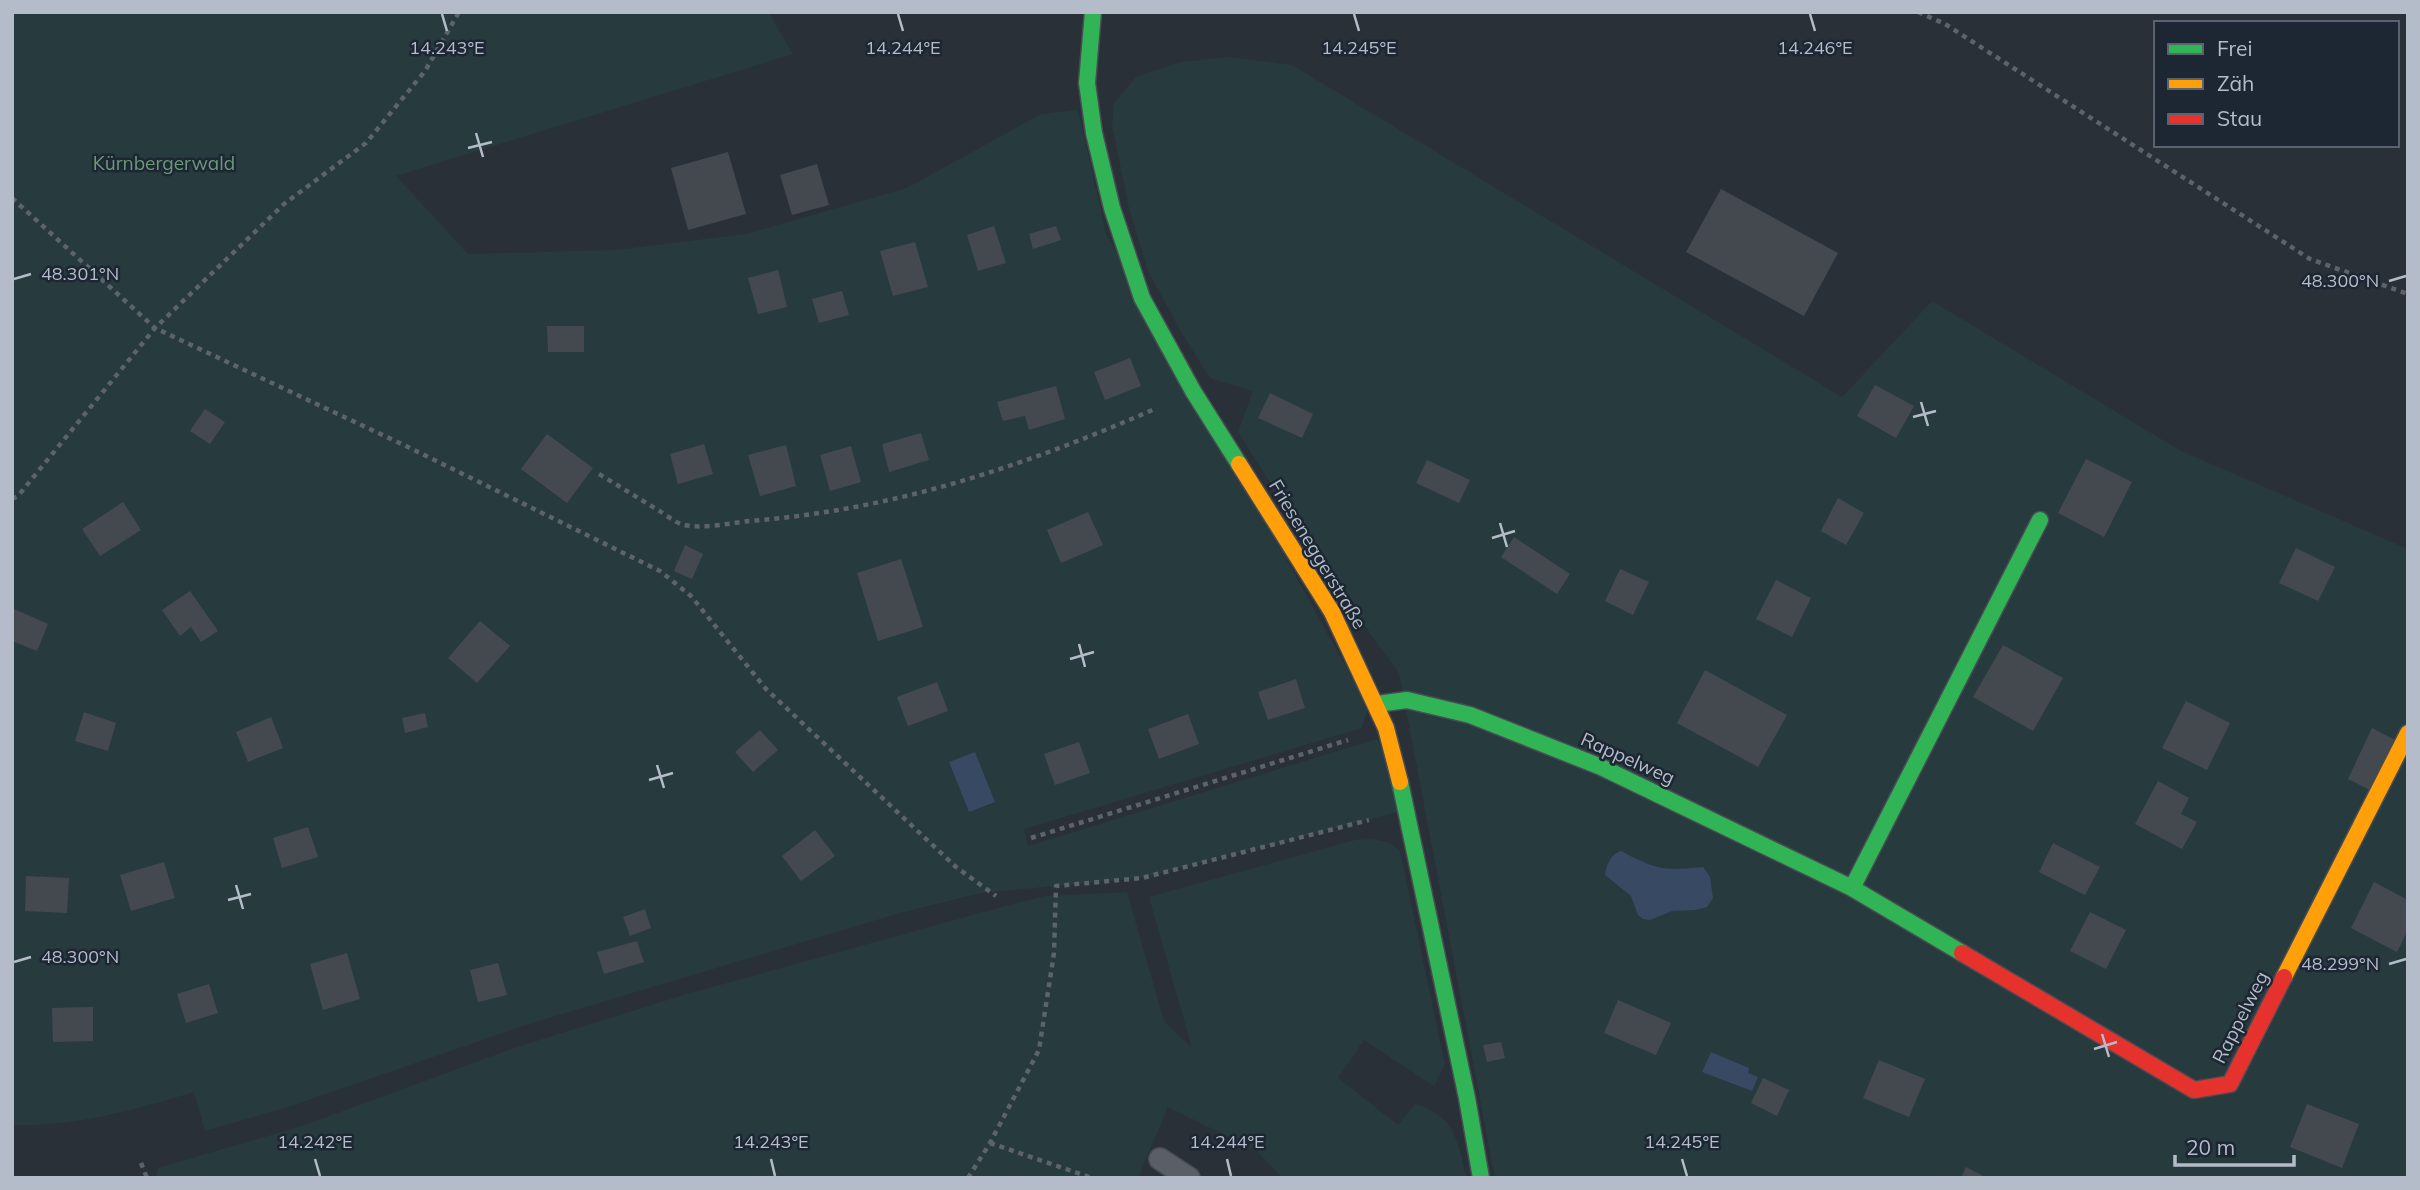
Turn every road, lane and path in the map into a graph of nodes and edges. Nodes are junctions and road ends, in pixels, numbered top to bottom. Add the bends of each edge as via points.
1 (459, 12) edge
2 (1093, 12) edge
3 (1918, 12) edge
4 (12, 198) edge
5 (2408, 294) edge
6 (155, 328) junction
7 (1193, 391) junction
8 (599, 474) dead end
9 (12, 499) edge
10 (2040, 520) dead end
11 (1377, 704) junction
12 (1387, 728) junction
13 (2408, 733) edge
14 (1407, 810) junction
15 (1031, 838) dead end
16 (1852, 888) junction
17 (996, 896) dead end
18 (990, 1143) junction
19 (1160, 1158) dead end
20 (141, 1163) dead end
21 (147, 1178) edge
22 (968, 1178) edge
23 (1092, 1178) edge
24 (1189, 1178) edge
25 (1481, 1178) edge

1 - 6 path via 425,71 366,144 284,204
2 - 7 street, Frieseneggerstraße via 1087,83 1112,208 1142,298
3 - 5 path via 1957,32 2310,259
4 - 6 path
6 - 9 path
6 - 17 path via 660,571 691,596 766,689 956,867
7 - 8 path via 1074,444 1011,466 848,510 681,524
7 - 11 street, Frieseneggerstraße via 1332,612
10 - 16 street
11 - 12 street, Frieseneggerstraße
11 - 16 street, Rappelweg via 1407,700 1470,715 1601,767
12 - 14 street, Frieseneggerstraße
12 - 15 path
13 - 16 street, Rappelweg via 2230,1084 2194,1090
14 - 18 path via 1142,878 1056,886 1054,953 1039,1050
14 - 25 street, Frieseneggerstraße
18 - 22 path
18 - 23 path
19 - 24 lane
20 - 21 path

